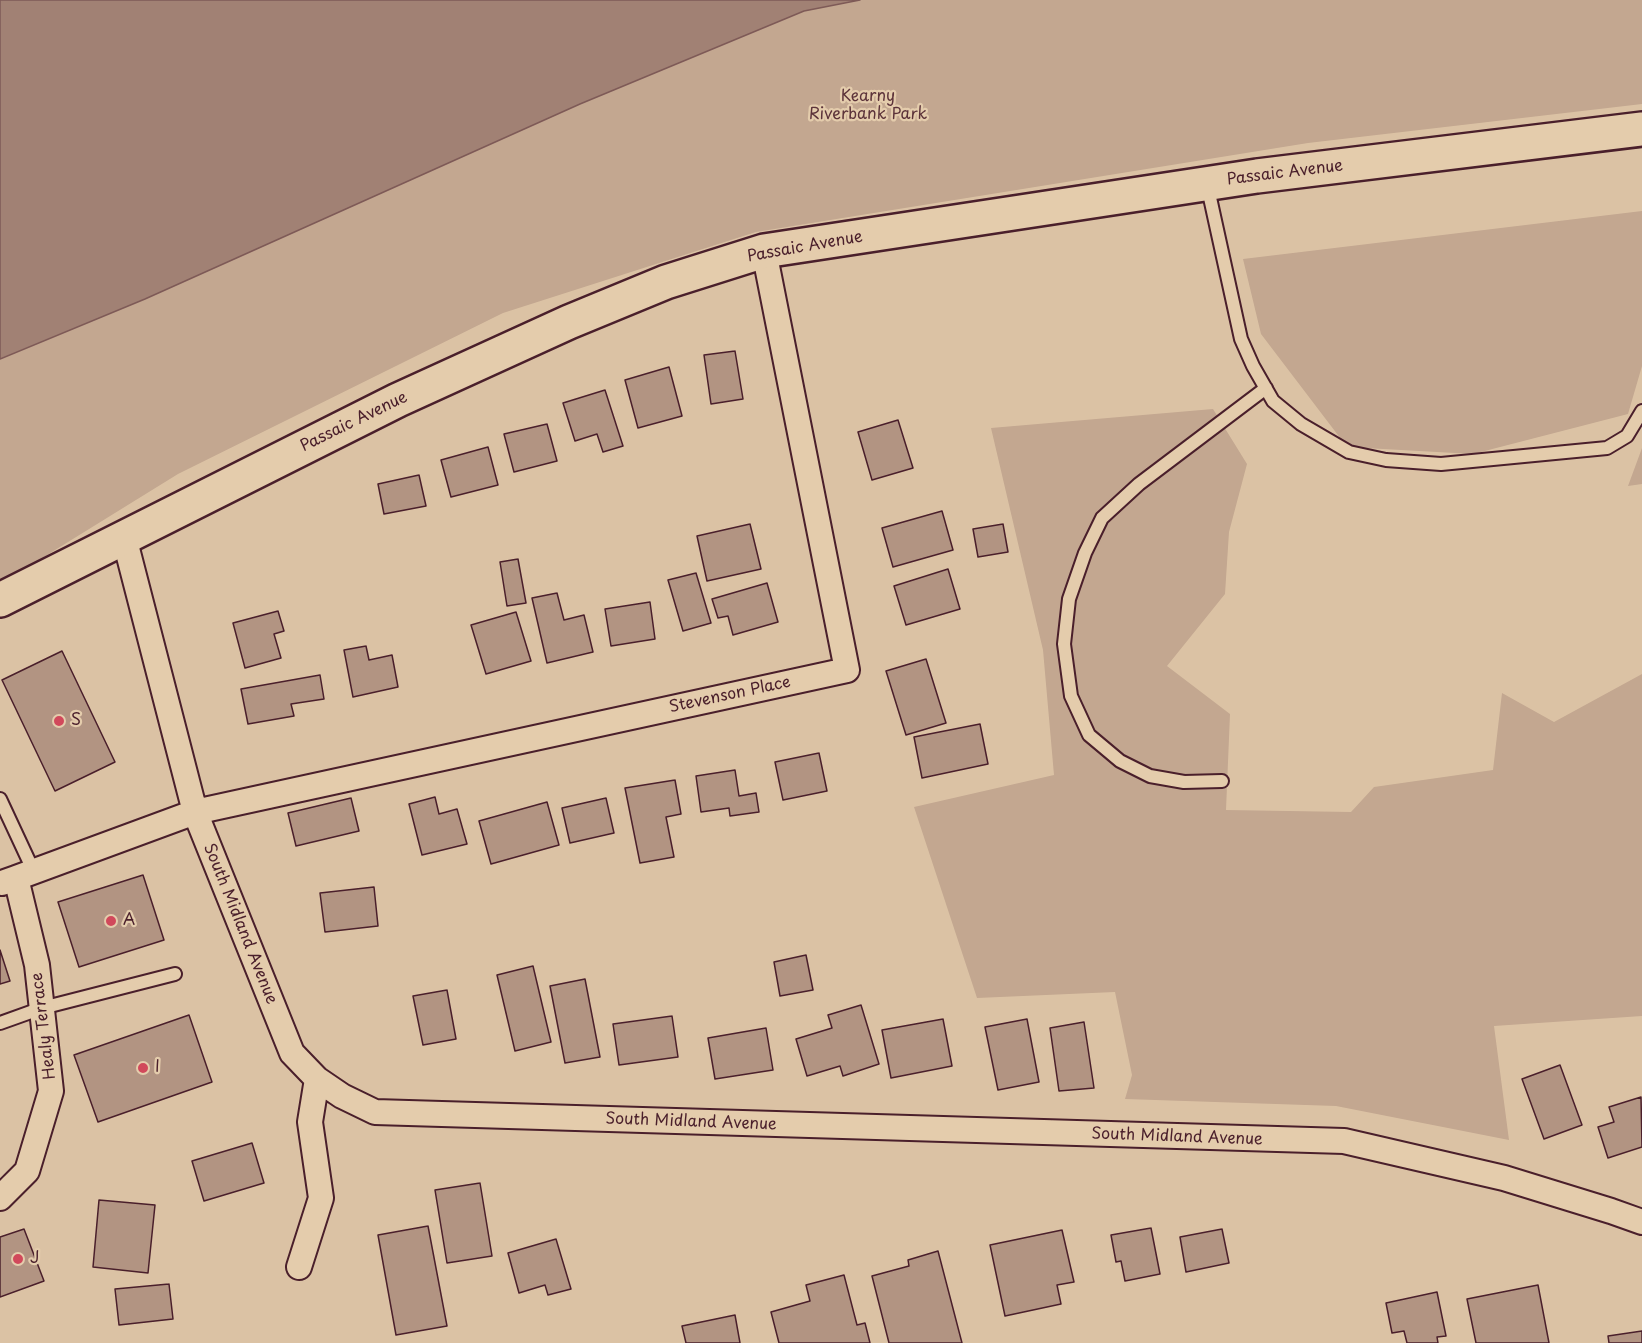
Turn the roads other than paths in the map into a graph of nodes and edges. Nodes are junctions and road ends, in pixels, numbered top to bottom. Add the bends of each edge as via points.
1 (1642, 129) edge
2 (1207, 183) junction
3 (764, 251) junction
4 (1266, 388) junction
5 (1642, 411) edge
6 (123, 537) junction
7 (0, 600) edge
8 (1222, 781) dead end
9 (0, 799) edge
10 (195, 812) junction
11 (16, 878) edge
12 (175, 974) dead end
13 (42, 1008) junction
14 (0, 1023) edge
15 (317, 1078) junction
16 (0, 1198) edge
17 (1642, 1222) edge
18 (299, 1267) dead end

1 - 2 main road, Passaic Avenue
2 - 3 main road, Passaic Avenue
2 - 4 lane via 1241,339
3 - 6 main road, Passaic Avenue via 666,282 569,322 398,400
3 - 10 street, Stevenson Place via 847,670
4 - 5 lane via 1273,401 1301,424 1349,452 1386,460 1441,464 1607,448 1627,436
4 - 8 lane via 1139,484 1102,518 1069,599 1064,644 1071,696 1089,735 1120,761 1150,776 1184,783
6 - 7 main road, Passaic Avenue
6 - 10 street, South Midland Avenue
9 - 11 lane
10 - 11 street
10 - 15 street, South Midland Avenue via 292,1053
11 - 13 street, Healy Terrace via 37,965
12 - 13 lane
13 - 14 lane
13 - 16 street, Healy Terrace via 51,1091 27,1171
15 - 17 street, South Midland Avenue via 375,1112 1344,1141 1504,1178
15 - 18 street via 310,1122 321,1198

